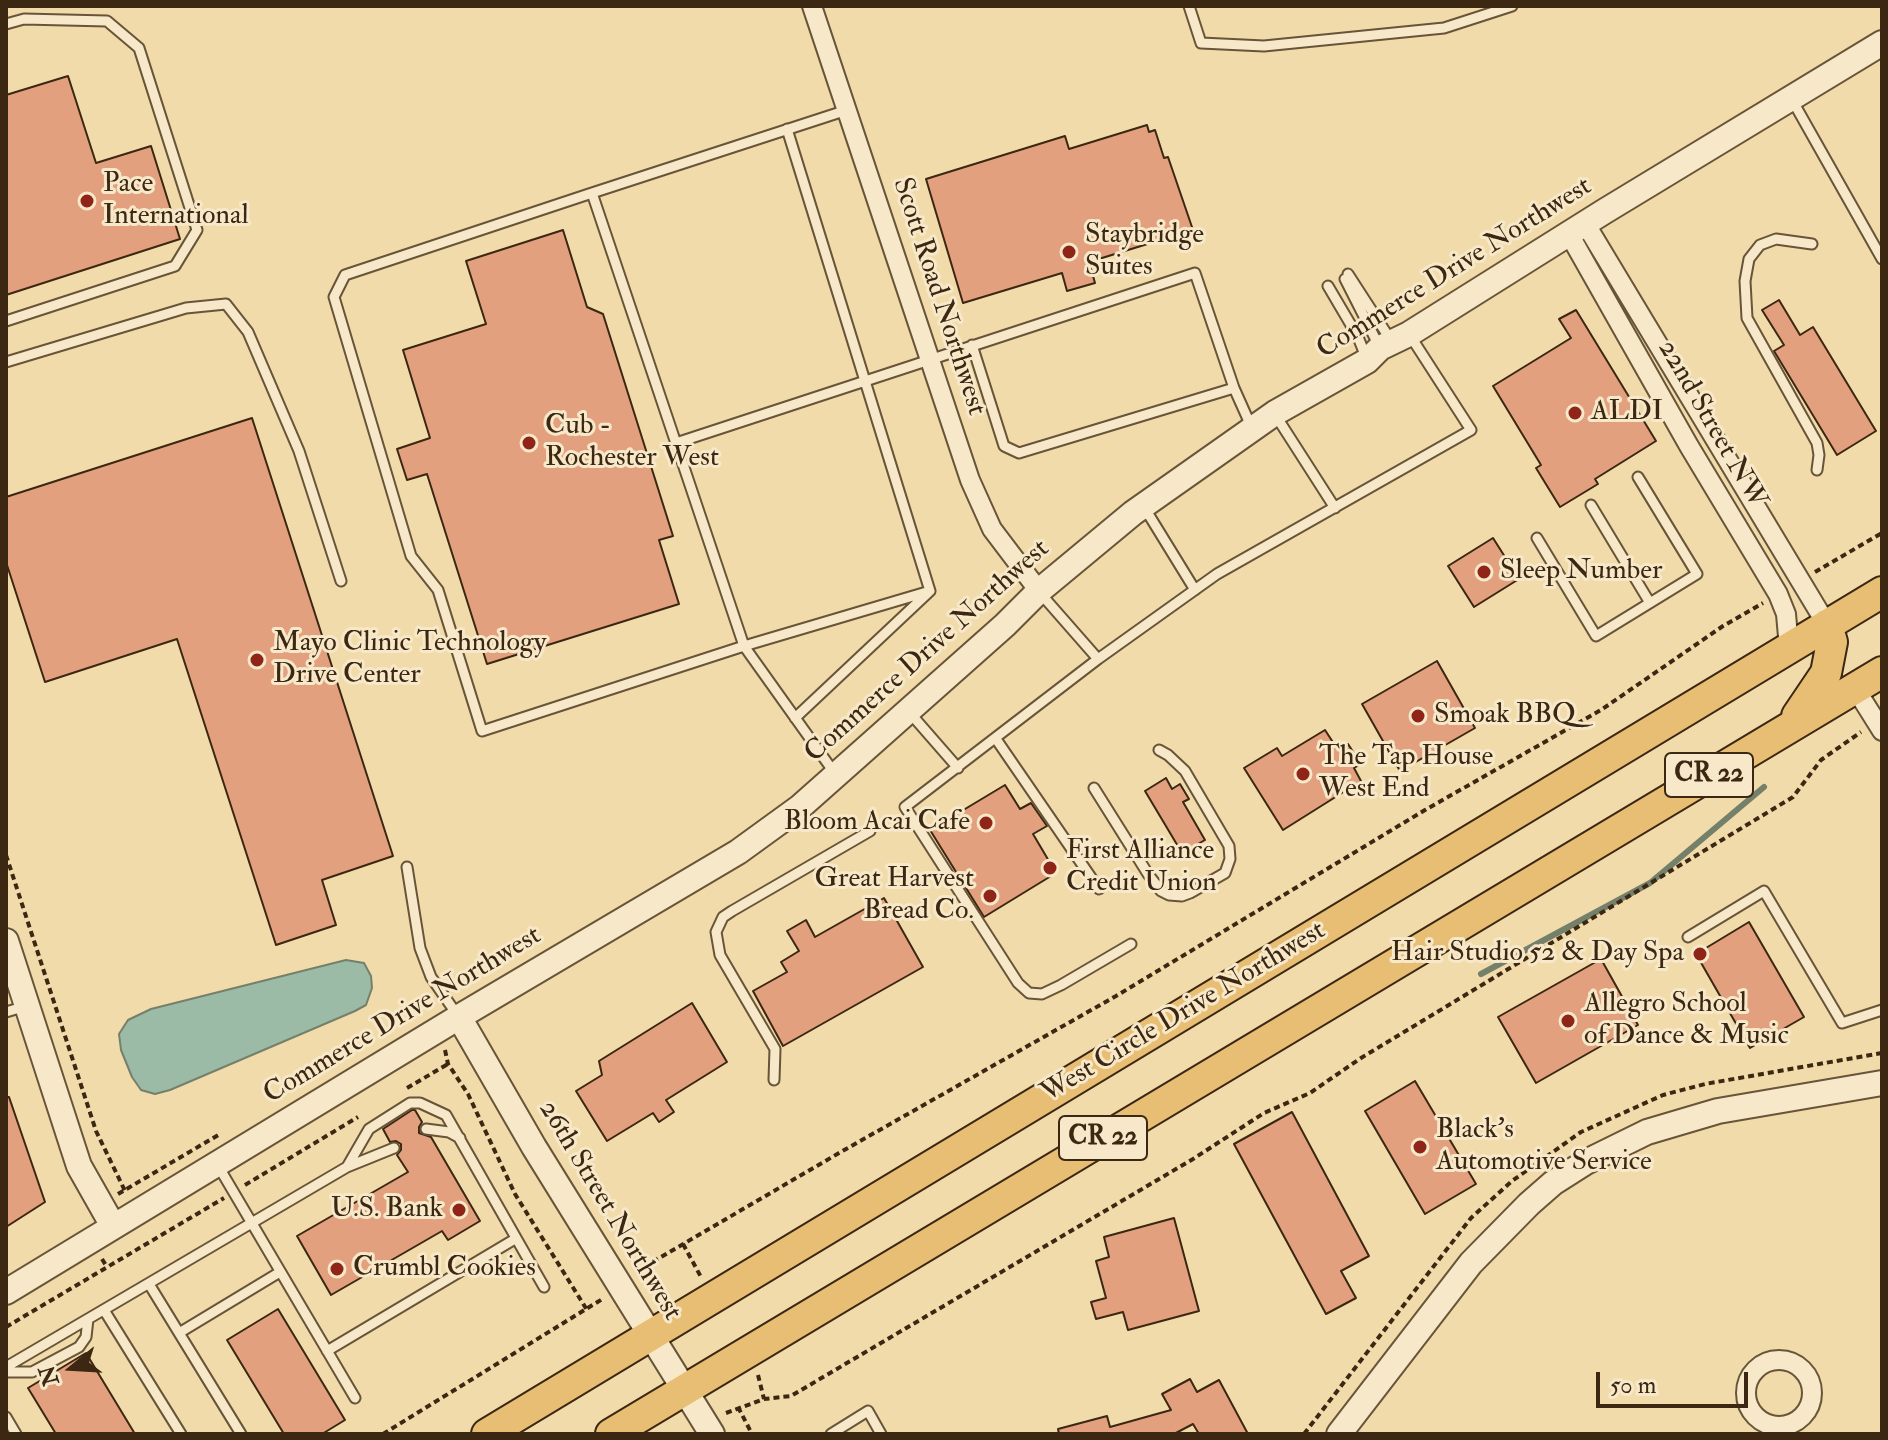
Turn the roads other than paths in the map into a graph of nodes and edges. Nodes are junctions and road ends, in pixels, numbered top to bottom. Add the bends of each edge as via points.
1 (812, 6) edge
2 (1189, 6) edge
3 (1512, 6) edge
4 (6, 24) edge
5 (1882, 43) edge
6 (1790, 97) junction
7 (847, 110) junction
8 (787, 129) junction
9 (592, 193) junction
10 (1577, 229) junction
11 (1812, 244) dead end
12 (1882, 259) edge
13 (1346, 275) dead end
14 (1328, 286) dead end
15 (6, 321) edge
16 (972, 345) junction
17 (1387, 346) junction
18 (929, 359) junction
19 (6, 362) edge
20 (865, 381) junction
21 (1234, 388) junction
22 (1275, 413) junction
23 (1252, 429) junction
24 (676, 443) junction
25 (1817, 470) dead end
26 (1638, 477) dead end
27 (1143, 505) junction
28 (1591, 505) dead end
29 (1335, 508) junction
30 (1537, 538) dead end
31 (341, 581) dead end
32 (1195, 590) junction
33 (930, 591) junction
34 (1039, 591) junction
35 (1882, 592) edge
36 (1650, 603) junction
37 (1827, 625) junction
38 (744, 646) junction
39 (1789, 648) junction
40 (1098, 659) junction
41 (1882, 672) edge
42 (1855, 688) junction
43 (908, 710) junction
44 (795, 718) junction
45 (1878, 726) edge
46 (1788, 727) junction
47 (996, 739) junction
48 (1159, 750) dead end
49 (958, 768) junction
50 (836, 775) junction
51 (1094, 788) dead end
52 (870, 831) dead end
53 (407, 867) dead end
54 (1099, 889) dead end
55 (1688, 937) dead end
56 (6, 941) edge
57 (1131, 944) dead end
58 (16, 1009) edge
59 (1882, 1010) edge
60 (459, 1017) junction
61 (774, 1080) dead end
62 (1882, 1083) edge
63 (426, 1129) dead end
64 (460, 1138) junction
65 (394, 1148) dead end
66 (216, 1163) junction
67 (347, 1167) junction
68 (252, 1224) junction
69 (113, 1226) junction
70 (515, 1239) junction
71 (280, 1272) junction
72 (149, 1284) junction
73 (544, 1287) dead end
74 (6, 1292) edge
75 (104, 1310) junction
76 (88, 1319) junction
77 (179, 1333) junction
78 (650, 1336) junction
79 (327, 1351) junction
80 (6, 1369) edge
81 (685, 1389) junction
82 (355, 1398) dead end
83 (6, 1417) edge
84 (13, 1433) edge
85 (181, 1434) edge
86 (241, 1434) edge
87 (487, 1434) edge
88 (611, 1434) edge
89 (712, 1434) edge
90 (831, 1434) edge
91 (881, 1434) edge
92 (1339, 1434) edge

1 - 7 street, Scott Road Northwest
2 - 3 lane via 1201,43 1264,46 1444,28
4 - 15 lane via 24,19 107,21 139,48 197,230 175,266
5 - 6 street, Commerce Drive Northwest
6 - 10 street, Commerce Drive Northwest
6 - 12 lane
7 - 8 lane
7 - 18 street, Scott Road Northwest
8 - 9 lane
8 - 20 lane
9 - 24 lane
9 - 38 lane via 345,275 334,297 411,556 438,590 482,731
10 - 17 street, Commerce Drive Northwest
10 - 37 street, 22nd Street NW
10 - 39 street, 22nd Street NW via 1689,446 1778,594
11 - 25 lane via 1776,239 1760,245 1749,259 1745,281 1747,318 1817,443
13 - 17 lane
14 - 17 lane via 1358,337
16 - 18 lane
16 - 21 lane via 1004,446 1019,453
16 - 21 lane via 1195,273
17 - 22 street, Commerce Drive Northwest
17 - 29 lane via 1471,430
18 - 20 lane
18 - 34 street, Scott Road Northwest via 981,508
19 - 31 lane via 186,308 226,304 248,332 299,451
20 - 24 lane
20 - 33 lane
21 - 23 lane
22 - 23 street, Commerce Drive Northwest
22 - 29 lane
23 - 27 street, Commerce Drive Northwest
24 - 38 lane
26 - 36 lane via 1697,574
27 - 32 lane
27 - 34 street, Commerce Drive Northwest
28 - 36 lane
29 - 32 lane
30 - 36 lane via 1596,636
32 - 40 lane
33 - 38 lane
33 - 44 lane
34 - 40 lane
34 - 43 street, Commerce Drive Northwest
35 - 37 main road, West Circle Drive Northwest / CR 22
37 - 39 main road, West Circle Drive Northwest / CR 22
37 - 46 main road via 1832,642 1826,673
38 - 44 lane
39 - 78 main road, West Circle Drive Northwest / CR 22
40 - 47 lane
41 - 42 main road, CR 22
42 - 45 street
42 - 46 main road, CR 22
43 - 49 lane
43 - 50 street, Commerce Drive Northwest
44 - 50 lane
46 - 81 main road, CR 22
47 - 49 lane
47 - 54 lane
48 - 51 lane via 1185,771 1229,846 1225,873 1182,896 1161,891
49 - 57 lane via 905,807 1018,983 1029,993 1042,994
50 - 60 street, Commerce Drive Northwest via 738,852
52 - 61 lane via 732,911 716,932 720,955 775,1049
53 - 60 lane via 420,948 431,977
55 - 59 lane via 1764,891 1842,1023
56 - 58 street
58 - 69 street via 79,1166
60 - 66 street, Commerce Drive Northwest
60 - 78 street, 26th Street Northwest
62 - 92 street via 1678,1122 1614,1147 1553,1183 1471,1263
63 - 64 lane
64 - 67 lane via 446,1115 410,1103 369,1129
64 - 70 lane
65 - 67 lane
66 - 68 lane
66 - 69 street, Commerce Drive Northwest
67 - 68 lane
68 - 71 lane
68 - 72 lane
69 - 74 street, Commerce Drive Northwest
70 - 73 lane
70 - 79 lane
71 - 77 lane
71 - 79 lane
72 - 75 lane
72 - 77 lane
75 - 76 lane
75 - 85 lane
76 - 80 lane
76 - 80 lane via 79,1347 32,1372
77 - 86 lane
78 - 81 street, 26th Street Northwest
78 - 87 main road, West Circle Drive Northwest / CR 22
79 - 82 lane
81 - 88 main road, CR 22
81 - 89 street, 26th Street Northwest
83 - 84 lane
90 - 91 lane via 868,1411

